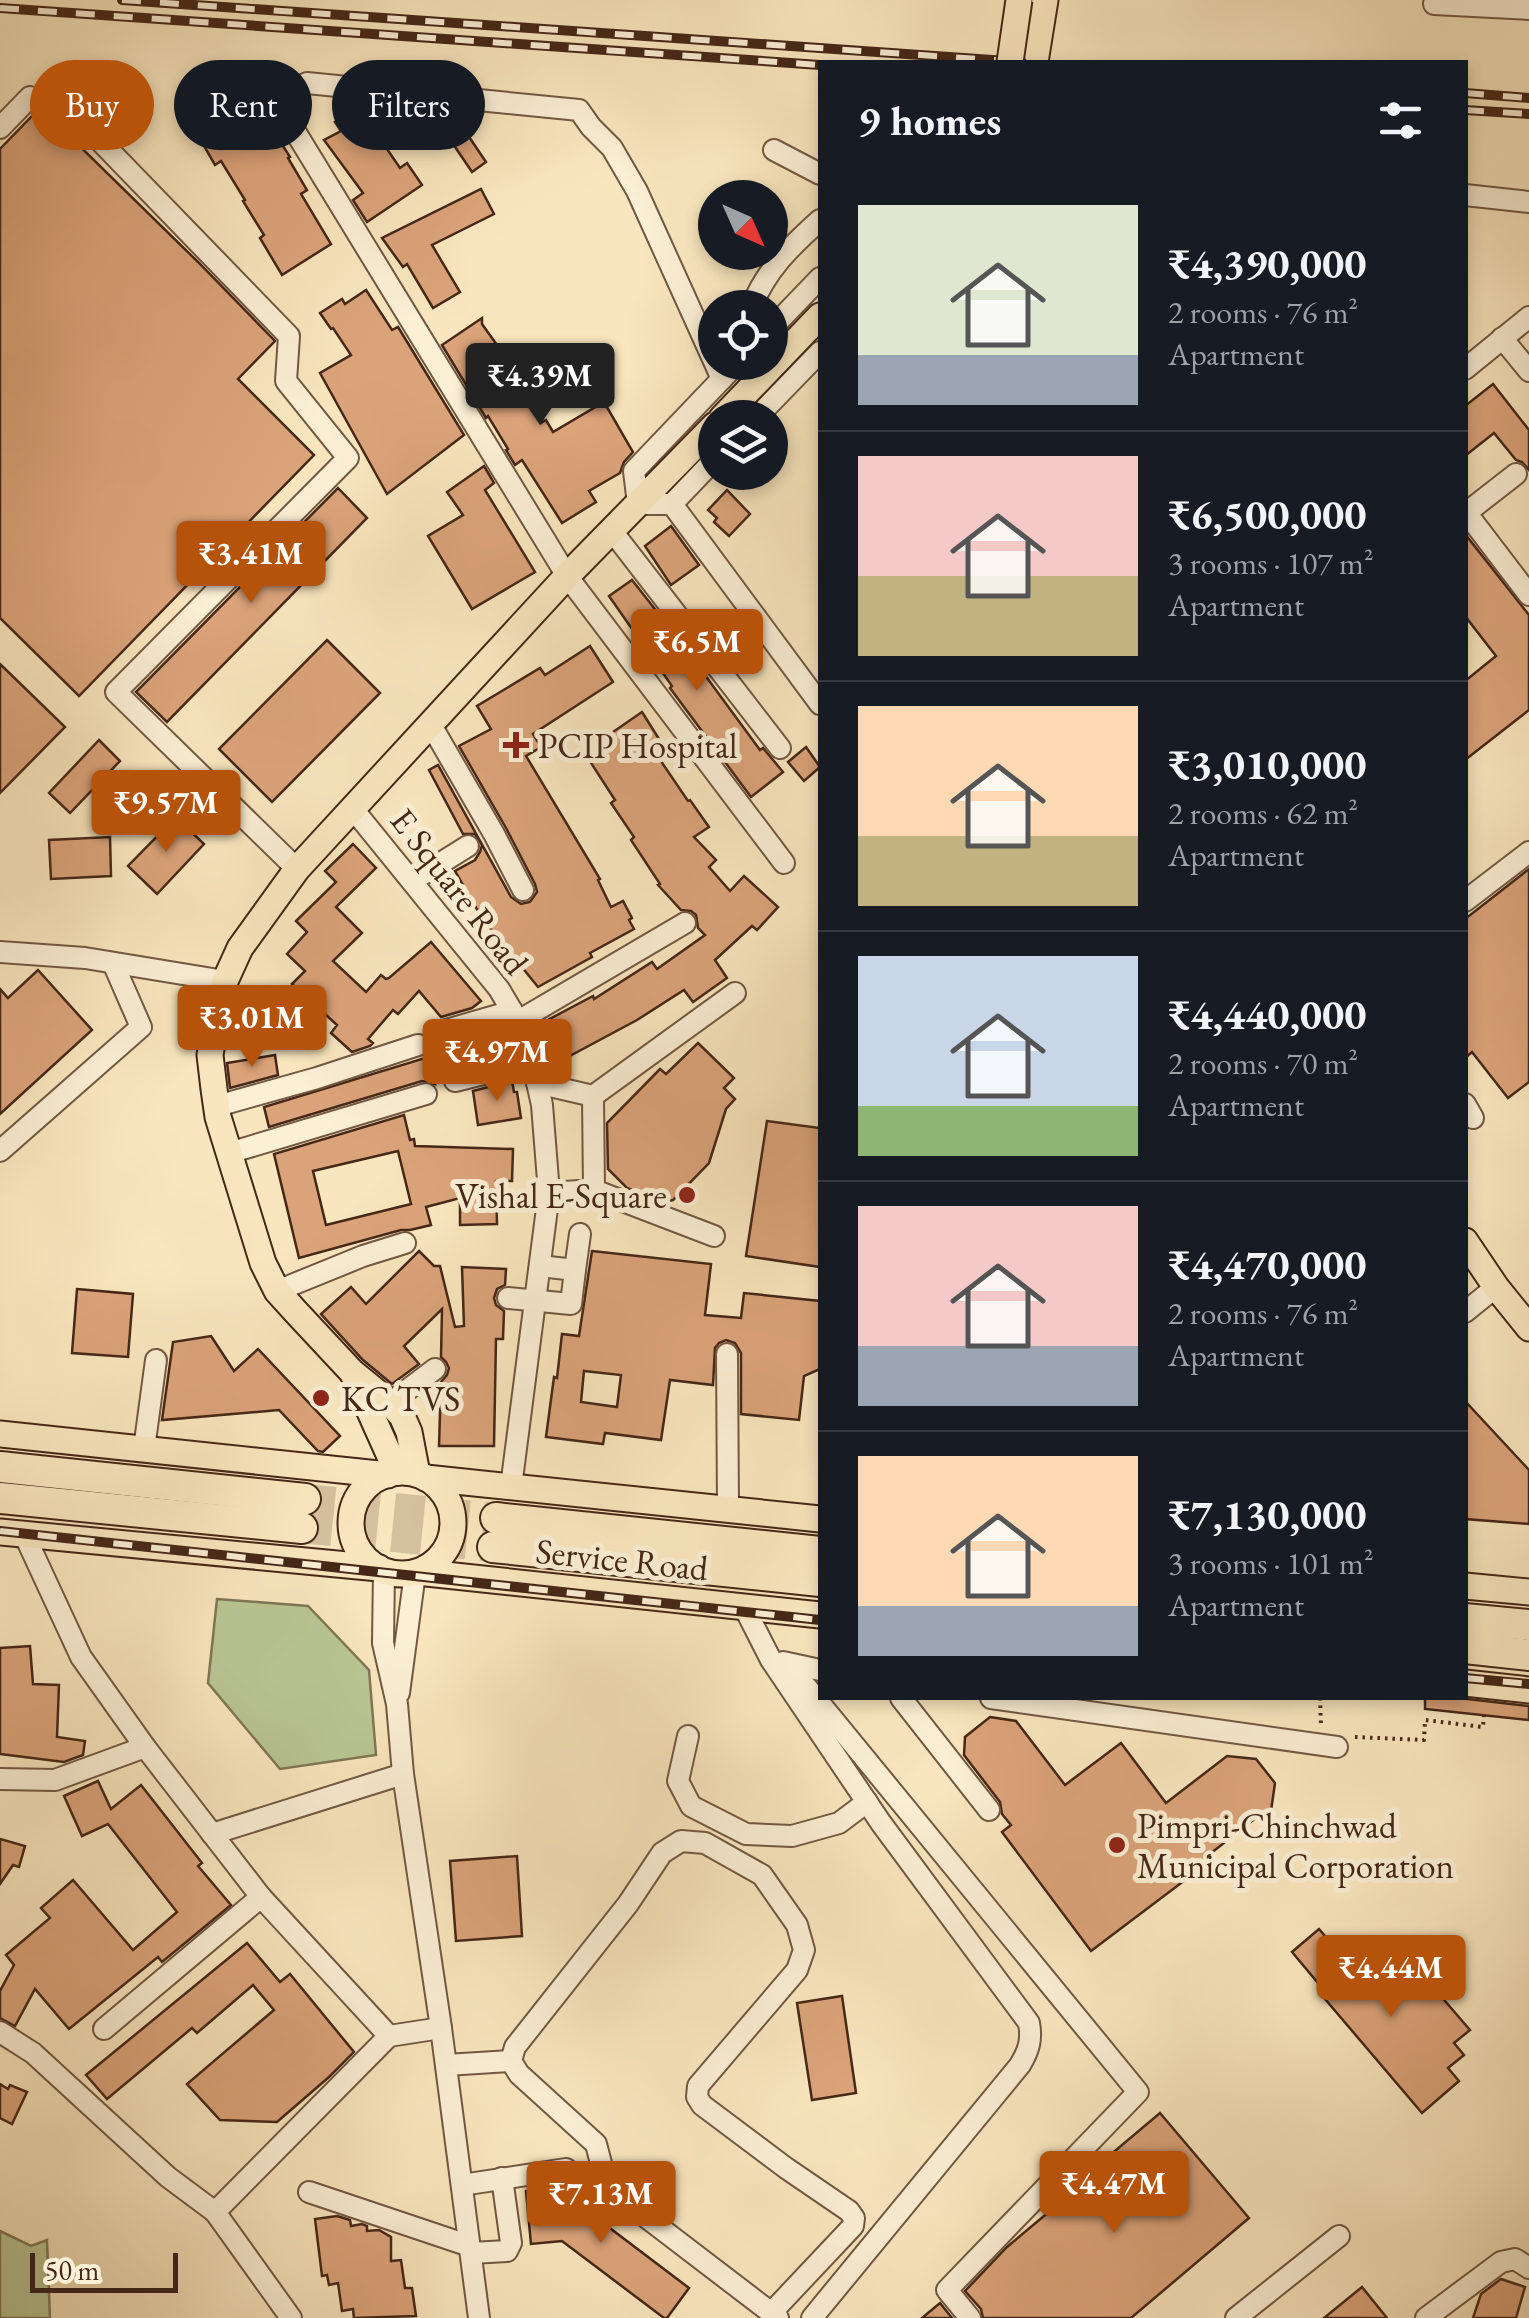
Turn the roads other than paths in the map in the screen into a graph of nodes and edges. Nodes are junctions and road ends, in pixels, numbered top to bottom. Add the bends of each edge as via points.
1 (1018, 0) edge
2 (1045, 0) edge
3 (1434, 4) dead end
4 (1529, 9) edge
5 (1010, 60) edge
6 (1035, 60) edge
7 (0, 128) edge
8 (774, 150) dead end
9 (818, 173) edge
10 (1468, 195) edge
11 (1529, 202) edge
12 (818, 222) edge
13 (818, 280) edge
14 (758, 290) edge
15 (788, 311) edge
16 (1529, 317) edge
17 (818, 318) edge
18 (698, 326) edge
19 (1502, 338) junction
20 (818, 354) edge
21 (1468, 366) edge
22 (1529, 371) edge
23 (721, 380) edge
24 (739, 400) edge
25 (773, 400) edge
26 (698, 452) edge
27 (698, 461) edge
28 (1516, 474) dead end
29 (638, 504) junction
30 (672, 504) junction
31 (1468, 510) edge
32 (1468, 515) edge
33 (612, 531) junction
34 (567, 576) junction
35 (1529, 595) edge
36 (818, 701) edge
37 (430, 725) junction
38 (780, 748) dead end
39 (353, 809) junction
40 (468, 846) dead end
41 (1529, 852) edge
42 (784, 862) dead end
43 (297, 870) junction
44 (412, 881) junction
45 (523, 890) dead end
46 (1468, 900) edge
47 (685, 923) dead end
48 (0, 952) edge
49 (114, 963) junction
50 (225, 981) junction
51 (735, 994) dead end
52 (515, 1016) junction
53 (436, 1033) dead end
54 (418, 1046) dead end
55 (535, 1072) junction
56 (454, 1081) dead end
57 (426, 1094) dead end
58 (592, 1096) junction
59 (216, 1106) junction
60 (0, 1152) edge
61 (229, 1153) junction
62 (594, 1190) junction
63 (549, 1193) junction
64 (580, 1234) dead end
65 (714, 1236) dead end
66 (404, 1243) dead end
67 (1468, 1246) edge
68 (540, 1266) junction
69 (575, 1270) junction
70 (1496, 1288) junction
71 (277, 1291) junction
72 (508, 1298) dead end
73 (536, 1300) junction
74 (1468, 1310) edge
75 (1529, 1328) edge
76 (727, 1354) dead end
77 (156, 1360) dead end
78 (435, 1369) dead end
79 (352, 1372) junction
80 (390, 1403) junction
81 (0, 1434) edge
82 (144, 1449) junction
83 (0, 1467) edge
84 (407, 1475) junction
85 (511, 1487) junction
86 (0, 1498) edge
87 (728, 1510) junction
88 (818, 1519) edge
89 (12, 1533) edge
90 (818, 1552) edge
91 (381, 1570) junction
92 (416, 1572) junction
93 (818, 1581) edge
94 (1468, 1586) edge
95 (1529, 1592) edge
96 (744, 1607) junction
97 (818, 1615) edge
98 (1468, 1619) edge
99 (1529, 1625) edge
100 (1468, 1648) edge
101 (1529, 1654) edge
102 (779, 1662) junction
103 (818, 1670) edge
104 (1468, 1684) edge
105 (1529, 1690) edge
106 (903, 1700) edge
107 (1008, 1700) edge
108 (397, 1704) junction
109 (688, 1736) dead end
110 (1338, 1740) road end
111 (145, 1747) junction
112 (403, 1774) junction
113 (0, 1779) edge
114 (866, 1802) junction
115 (989, 1810) dead end
116 (212, 1834) junction
117 (261, 1898) junction
118 (441, 2028) junction
119 (104, 2029) dead end
120 (0, 2032) edge
121 (389, 2036) junction
122 (511, 2061) junction
123 (446, 2065) junction
124 (566, 2168) dead end
125 (502, 2178) junction
126 (462, 2185) junction
127 (309, 2192) dead end
128 (215, 2212) junction
129 (1339, 2236) dead end
130 (470, 2249) junction
131 (1529, 2268) edge
132 (775, 2315) edge
133 (291, 2318) edge
134 (479, 2318) edge
135 (812, 2318) edge
136 (970, 2318) edge
137 (1236, 2318) edge
138 (1426, 2318) edge

1 - 5 main road, bridge
2 - 6 main road
3 - 4 street
7 - 43 street via 30,97 71,111 289,336 286,381 348,458 116,692
8 - 9 street
10 - 11 street
12 - 14 street
13 - 15 street
16 - 19 street
17 - 24 main road
18 - 34 street via 637,191 579,110 307,83 290,93 282,110
19 - 21 street
19 - 22 street
20 - 25 street
23 - 29 street via 634,471
26 - 29 main road
27 - 30 street
28 - 31 street
29 - 30 street
29 - 33 main road
30 - 36 street
32 - 35 street
33 - 34 main road
33 - 38 street
34 - 37 main road
34 - 42 street
37 - 39 main road
37 - 45 street
39 - 43 main road
39 - 44 street, E Square Road
40 - 44 street
41 - 46 street
43 - 50 main road via 240,948
44 - 52 street, E Square Road
47 - 52 street
48 - 49 street
49 - 50 street
49 - 60 street via 141,1027
50 - 59 main road via 210,1055
51 - 58 street
52 - 53 street
52 - 55 street, E Square Road
54 - 59 street
55 - 56 street
55 - 58 street
55 - 63 street, E Square Road
57 - 61 street
58 - 62 street
59 - 61 main road
61 - 71 main road
62 - 63 street
62 - 65 street
63 - 68 street, E Square Road
64 - 69 street
66 - 71 street
67 - 70 main road
68 - 69 street
68 - 73 street, E Square Road
69 - 73 street via 571,1304
70 - 74 street
70 - 75 main road
71 - 79 main road
72 - 73 street
73 - 85 street, E Square Road
76 - 87 street
77 - 82 street
78 - 80 street
79 - 80 main road
79 - 84 main road
80 - 84 main road via 409,1432
81 - 82 main road, Service Road
82 - 84 main road, Service Road
83 - 86 highway via 303,1514
84 - 85 main road, Service Road
84 - 91 main road via 370,1484 357,1500 352,1529 358,1548
84 - 92 main road via 435,1483 454,1518 448,1547
85 - 87 main road, Service Road
87 - 88 main road, Service Road
89 - 91 main road
89 - 111 street via 81,1657
90 - 93 highway via 495,1533
91 - 92 main road
91 - 108 street via 383,1643
92 - 96 main road, Service Road
92 - 108 street
94 - 95 main road
96 - 97 main road, Service Road
96 - 102 street
98 - 99 highway
100 - 101 highway
102 - 103 street
102 - 114 street
102 - 136 street via 1138,2092 947,2290
104 - 105 main road
106 - 115 street
107 - 110 street
108 - 112 street
109 - 114 street via 678,1781 691,1806 746,1834 792,1836 839,1823
111 - 113 street via 56,1780
111 - 116 street
112 - 116 street
112 - 118 street
114 - 135 street via 1029,2024 1031,2036 1020,2065
116 - 117 street
117 - 119 street
117 - 121 street
118 - 121 street
118 - 123 street
120 - 128 street via 33,2053
121 - 128 street
122 - 123 street
122 - 132 street via 596,2144 603,2171 638,2211
122 - 132 street via 515,2047 662,1854 680,1841 705,1843 762,1875 797,1925 804,1950 798,1970 698,2086 697,2097 854,2218
123 - 126 street
124 - 125 street
125 - 126 street
125 - 130 street via 510,2249
126 - 130 street
127 - 130 street
128 - 133 street
129 - 137 street
130 - 134 street
131 - 138 street via 1515,2259 1501,2262

